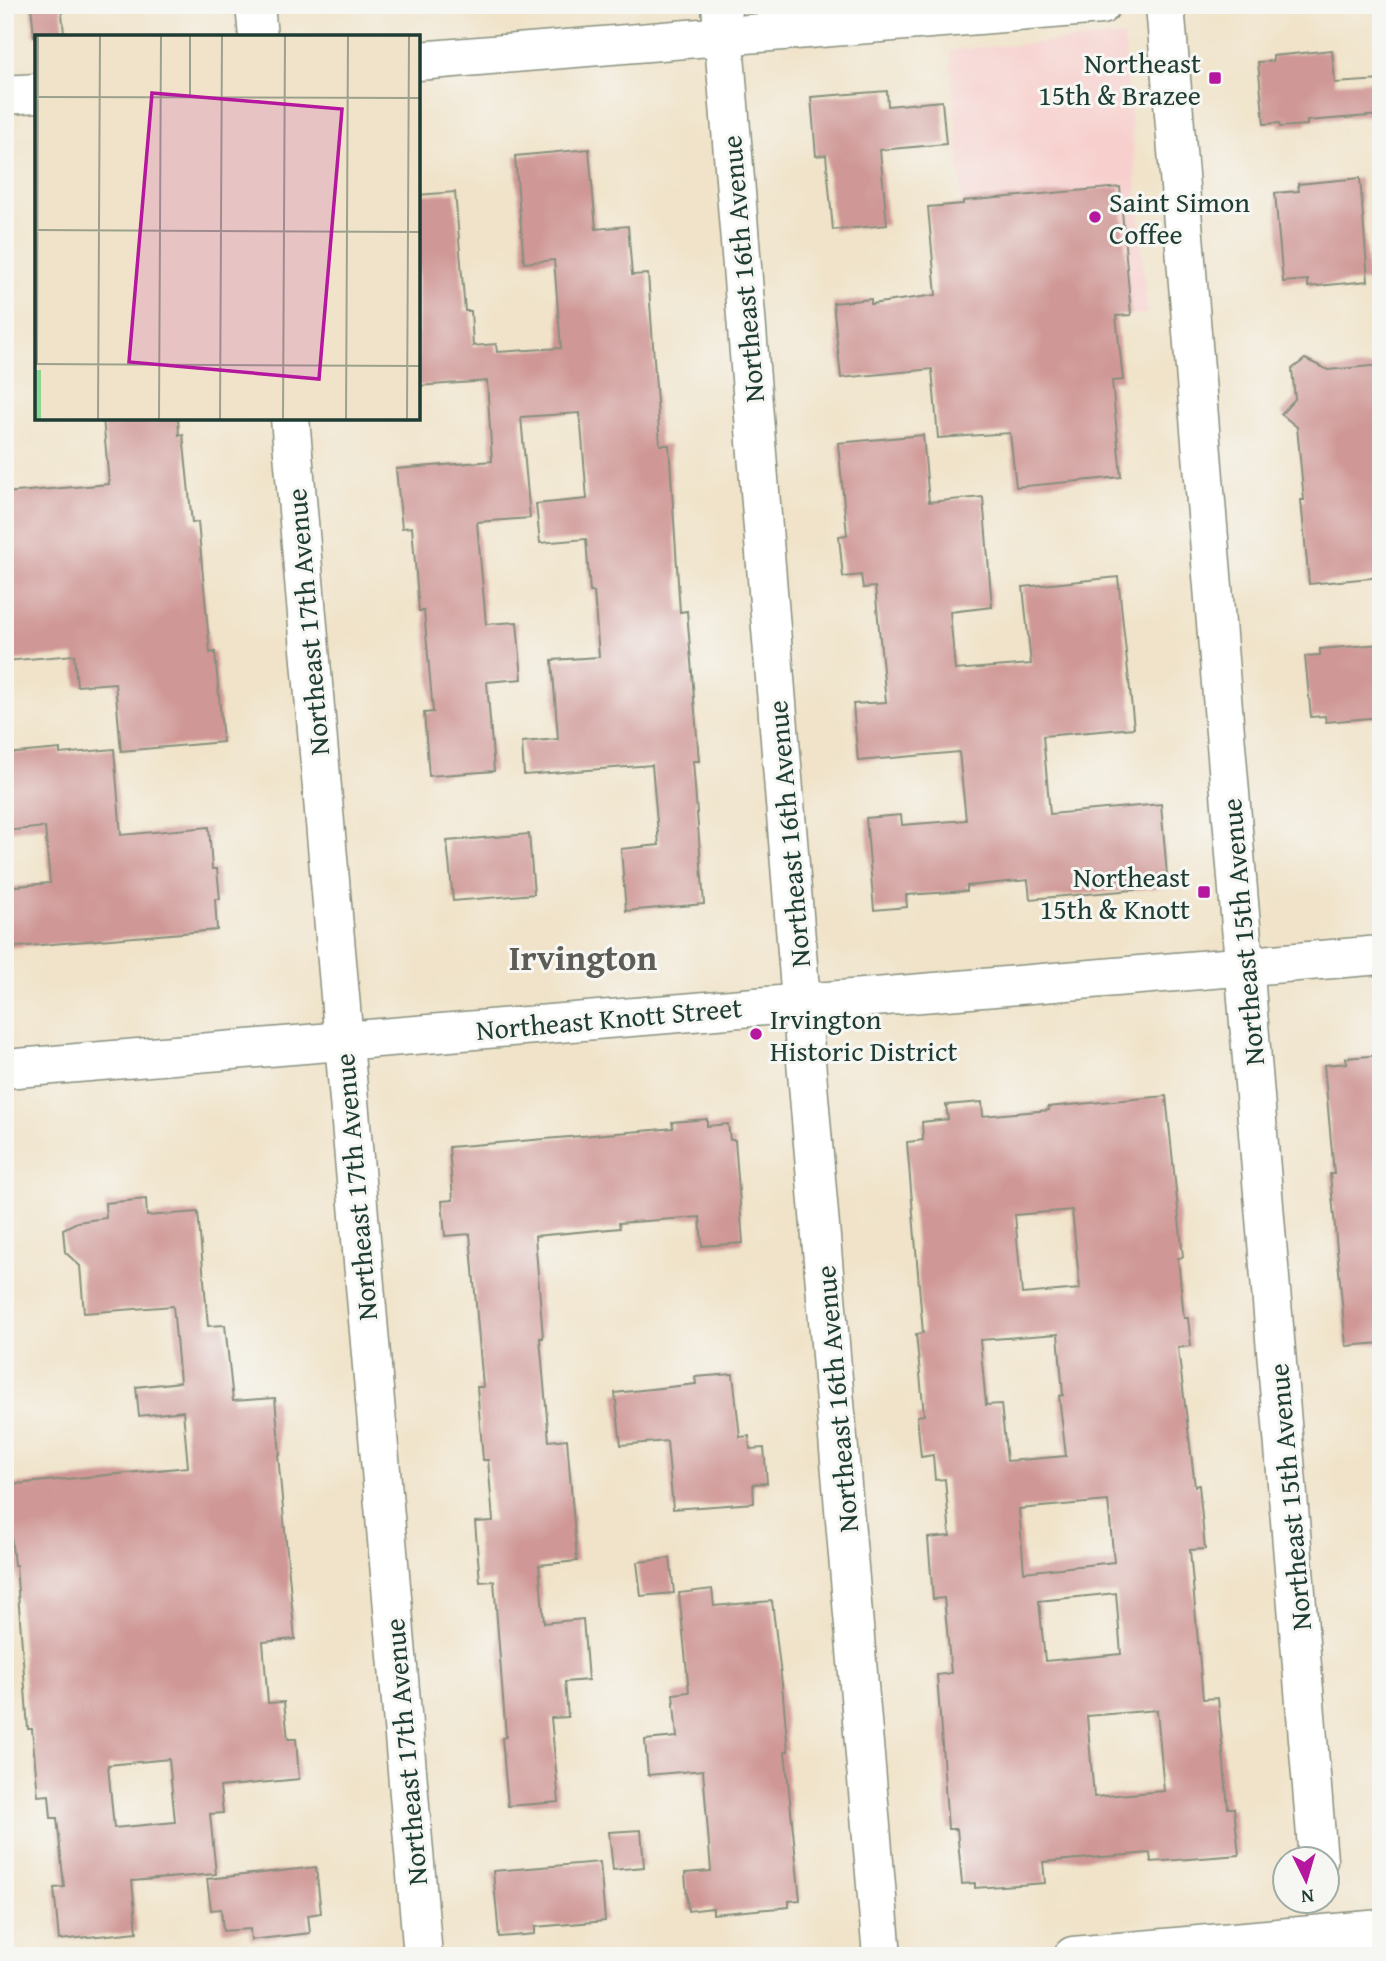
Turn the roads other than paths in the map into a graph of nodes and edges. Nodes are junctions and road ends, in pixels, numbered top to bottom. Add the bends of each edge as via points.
1 (255, 5) edge
2 (1101, 5) edge
3 (1165, 5) edge
4 (722, 21) edge
5 (258, 35) edge
6 (420, 61) edge
7 (35, 93) edge
8 (5, 96) edge
9 (290, 420) edge
10 (1381, 955) edge
11 (1245, 965) junction
12 (801, 1002) junction
13 (343, 1041) junction
14 (5, 1069) edge
15 (1317, 1846) edge
16 (1381, 1929) edge
17 (1324, 1930) edge
18 (1096, 1955) edge
19 (423, 1956) edge
20 (882, 1956) edge

1 - 5 street
2 - 4 street
3 - 11 street, Northeast 15th Avenue
4 - 6 street
4 - 12 street, Northeast 16th Avenue
7 - 8 street
9 - 13 street, Northeast 17th Avenue
10 - 11 street, Northeast Knott Street
11 - 12 street, Northeast Knott Street
11 - 15 street, Northeast 15th Avenue
12 - 13 street, Northeast Knott Street
12 - 20 street, Northeast 16th Avenue
13 - 14 street, Northeast Knott Street
13 - 19 street, Northeast 17th Avenue
16 - 17 street
17 - 18 street

